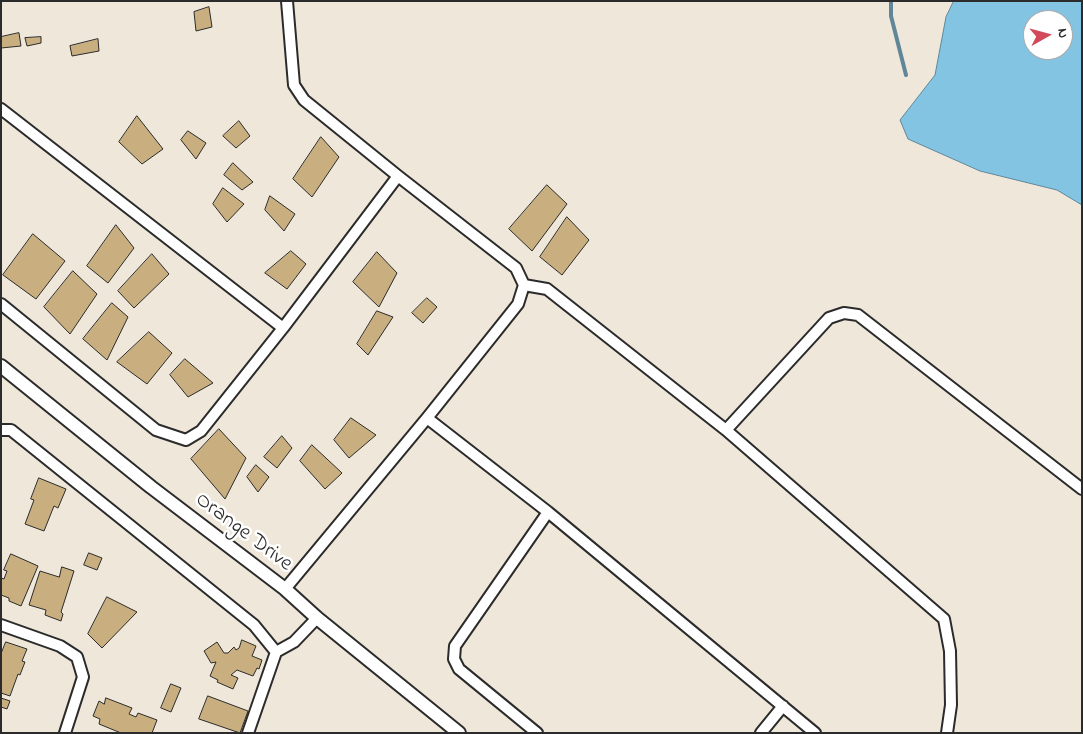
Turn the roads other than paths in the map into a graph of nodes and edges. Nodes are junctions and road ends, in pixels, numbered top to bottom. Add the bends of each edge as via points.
1 (287, 1) edge
2 (1, 109) edge
3 (398, 176) junction
4 (524, 285) junction
5 (1, 304) edge
6 (283, 328) junction
7 (1, 366) edge
8 (427, 418) junction
9 (1, 430) edge
10 (726, 430) junction
11 (1082, 489) edge
12 (548, 512) junction
13 (285, 590) junction
14 (317, 618) junction
15 (1, 625) edge
16 (276, 652) junction
17 (783, 706) junction
18 (65, 733) edge
19 (248, 733) edge
20 (459, 733) edge
21 (537, 733) edge
22 (761, 733) edge
23 (815, 733) edge
24 (947, 733) edge

1 - 3 street via 294,85 304,100
2 - 6 street
3 - 4 street via 516,268
3 - 6 street
4 - 8 street via 518,304
4 - 10 street via 547,289
5 - 6 street via 156,430 186,440 201,430
7 - 13 street, Orange Drive via 151,488
8 - 12 street
8 - 13 street
9 - 16 street via 11,430 254,625
10 - 11 street via 829,318 844,312 858,315
10 - 24 street via 944,618 950,650 951,705
12 - 17 street
12 - 21 street via 455,646 454,659 459,669
13 - 14 street, Orange Drive
14 - 16 street via 294,642
14 - 20 street, Orange Drive
15 - 18 street via 60,646 77,657 83,676
16 - 19 street
17 - 22 street
17 - 23 street

